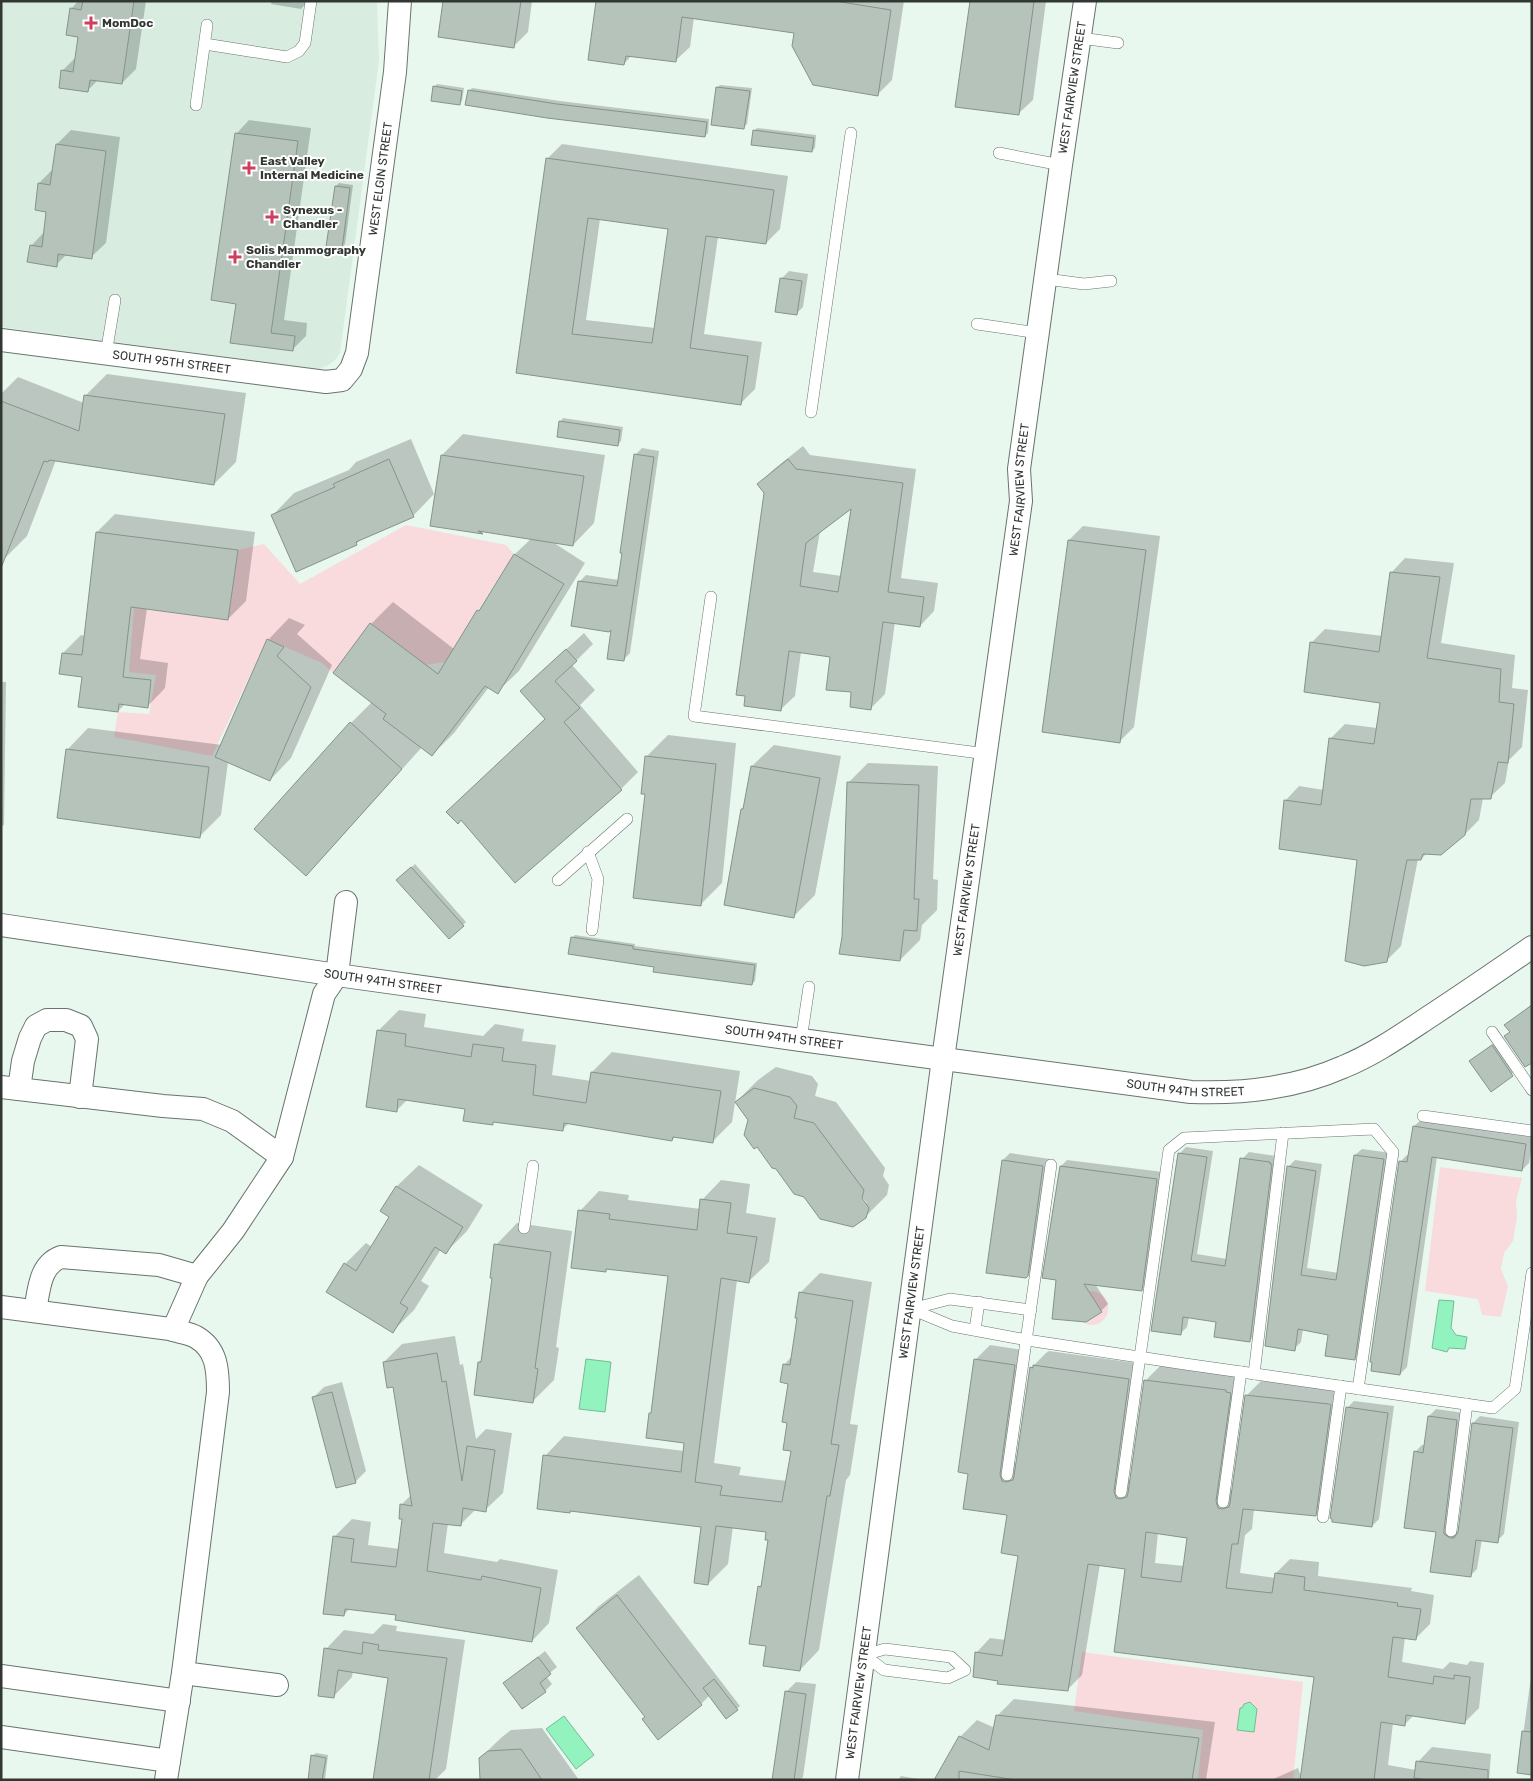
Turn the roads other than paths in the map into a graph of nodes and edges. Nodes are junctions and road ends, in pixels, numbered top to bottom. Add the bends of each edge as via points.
1 (310, 1) edge
2 (400, 1) edge
3 (1085, 1) edge
4 (207, 24) dead end
5 (1080, 38) junction
6 (1118, 43) dead end
7 (205, 44) junction
8 (196, 105) dead end
9 (851, 133) dead end
10 (999, 153) dead end
11 (1061, 165) junction
12 (1046, 279) junction
13 (1110, 281) dead end
14 (115, 300) dead end
15 (977, 324) dead end
16 (1038, 333) junction
17 (1, 340) edge
18 (106, 354) junction
19 (342, 380) joint
20 (811, 412) dead end
21 (711, 597) dead end
22 (987, 754) junction
23 (626, 819) dead end
24 (588, 852) junction
25 (558, 880) dead end
26 (346, 902) dead end
27 (1, 925) edge
28 (592, 930) dead end
29 (1532, 947) edge
30 (337, 975) junction
31 (809, 987) dead end
32 (1492, 1032) dead end
33 (802, 1040) junction
34 (943, 1059) junction
35 (10, 1088) edge
36 (1532, 1090) edge
37 (80, 1097) junction
38 (1423, 1116) dead end
39 (1532, 1131) edge
40 (1283, 1134) junction
41 (282, 1157) junction
42 (1051, 1165) dead end
43 (533, 1166) dead end
44 (524, 1228) dead end
45 (1532, 1272) edge
46 (197, 1276) junction
47 (979, 1302) junction
48 (1, 1307) edge
49 (911, 1310) junction
50 (1031, 1310) junction
51 (36, 1311) junction
52 (174, 1330) junction
53 (976, 1330) junction
54 (1027, 1340) junction
55 (1140, 1358) junction
56 (1241, 1372) junction
57 (1254, 1374) junction
58 (1341, 1386) junction
59 (1358, 1389) junction
60 (1468, 1404) junction
61 (1007, 1474) dead end
62 (1121, 1492) dead end
63 (1223, 1502) dead end
64 (1323, 1517) dead end
65 (1451, 1530) dead end
66 (864, 1655) junction
67 (183, 1673) junction
68 (1, 1676) edge
69 (277, 1685) dead end
70 (179, 1701) junction
71 (1, 1737) edge
72 (168, 1770) edge
73 (847, 1780) edge

1 - 7 lane via 305,43 299,51 287,57
2 - 19 street, WEST ELGIN STREET via 394,72 357,353 352,369
3 - 5 street, WEST FAIRVIEW STREET
4 - 7 lane
5 - 6 lane
5 - 11 street, WEST FAIRVIEW STREET
7 - 8 lane
9 - 20 lane
10 - 11 lane
11 - 12 street, WEST FAIRVIEW STREET
12 - 13 lane via 1084,284
12 - 16 street, WEST FAIRVIEW STREET
14 - 18 lane
15 - 16 lane
16 - 22 street, WEST FAIRVIEW STREET via 1019,468 1021,501
17 - 18 street, SOUTH 95TH STREET
18 - 19 street, SOUTH 95TH STREET via 326,382
21 - 22 lane via 694,716
22 - 34 street, WEST FAIRVIEW STREET
23 - 24 lane
24 - 25 lane
24 - 28 lane via 598,879
26 - 30 street
27 - 30 street, SOUTH 94TH STREET
29 - 34 street, SOUTH 94TH STREET via 1375,1051 1329,1073 1275,1088 1191,1092
30 - 33 street, SOUTH 94TH STREET
30 - 41 street via 324,994
31 - 33 lane
32 - 36 lane
33 - 34 street, SOUTH 94TH STREET
34 - 49 street, WEST FAIRVIEW STREET
35 - 37 street
35 - 37 street via 36,1026 47,1020 66,1020 81,1026 87,1040
37 - 41 street via 203,1109 232,1122
38 - 39 lane
40 - 55 lane via 1184,1138 1169,1150
40 - 57 lane
40 - 59 lane via 1374,1130 1393,1152
41 - 46 street via 233,1230
42 - 50 lane
43 - 44 lane
45 - 60 lane via 1515,1389 1493,1408
46 - 51 street via 159,1265 61,1257 52,1260 45,1269
46 - 52 street
47 - 49 lane via 950,1299
47 - 50 lane
47 - 53 lane
48 - 51 street
49 - 53 lane via 952,1326
49 - 66 street, WEST FAIRVIEW STREET
50 - 54 lane
51 - 52 street
52 - 67 street via 195,1336 210,1347 218,1366 218,1392
53 - 54 lane
54 - 55 lane
54 - 61 lane
55 - 56 lane
55 - 62 lane
56 - 57 lane
56 - 63 lane
57 - 58 lane
58 - 59 lane
58 - 64 lane
59 - 60 lane
60 - 65 lane
66 - 66 lane via 884,1670 948,1678 965,1670 951,1657 885,1649
66 - 73 street, WEST FAIRVIEW STREET
67 - 69 street
67 - 70 street
68 - 70 street
70 - 72 street
71 - 72 street

